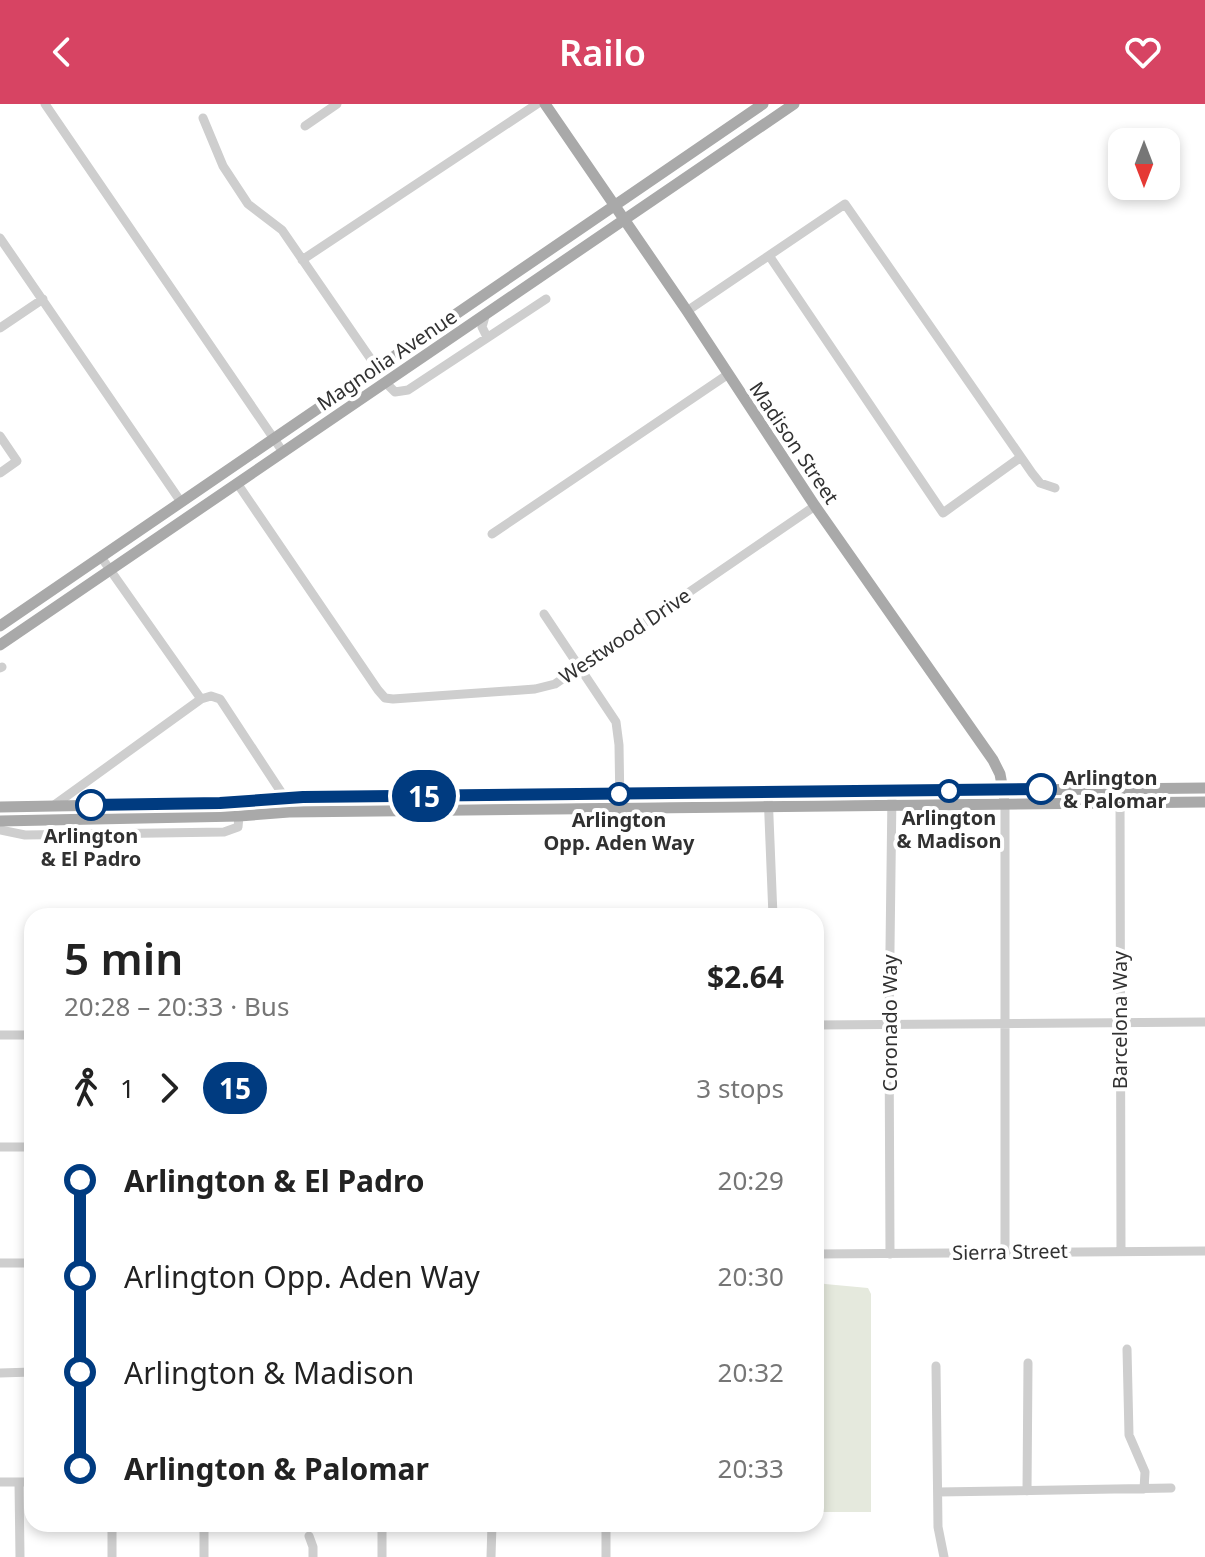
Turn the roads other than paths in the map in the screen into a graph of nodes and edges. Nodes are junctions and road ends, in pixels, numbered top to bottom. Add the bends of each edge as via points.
1 (45, 104) edge
2 (537, 104) edge
3 (545, 104) edge
4 (763, 104) edge
5 (794, 104) edge
6 (332, 105) edge
7 (203, 118) dead end
8 (305, 126) dead end
9 (614, 207) junction
10 (623, 220) junction
11 (0, 238) edge
12 (770, 257) junction
13 (302, 260) junction
14 (43, 299) junction
15 (546, 299) dead end
16 (687, 311) junction
17 (486, 313) junction
18 (0, 328) edge
19 (487, 337) junction
20 (377, 368) junction
21 (727, 375) junction
22 (385, 382) junction
23 (0, 436) edge
24 (274, 439) junction
25 (283, 452) junction
26 (1021, 457) junction
27 (0, 473) edge
28 (237, 483) junction
29 (1055, 488) dead end
30 (181, 502) junction
31 (815, 506) junction
32 (492, 534) dead end
33 (101, 557) junction
34 (111, 569) junction
35 (544, 614) dead end
36 (0, 626) edge
37 (0, 645) edge
38 (579, 668) junction
39 (201, 699) junction
40 (1205, 788) edge
41 (1120, 789) junction
42 (1003, 790) junction
43 (768, 793) junction
44 (620, 794) junction
45 (285, 798) junction
46 (892, 799) junction
47 (1205, 802) edge
48 (1120, 804) junction
49 (1005, 805) junction
50 (53, 806) junction
51 (0, 807) edge
52 (768, 807) junction
53 (620, 808) junction
54 (289, 812) junction
55 (239, 816) junction
56 (91, 819) junction
57 (0, 821) edge
58 (0, 830) edge
59 (91, 834) junction
60 (773, 908) edge
61 (1120, 1022) junction
62 (1205, 1022) edge
63 (1007, 1024) junction
64 (824, 1025) edge
65 (889, 1026) junction
66 (0, 1035) edge
67 (24, 1035) edge
68 (0, 1147) edge
69 (24, 1147) edge
70 (1121, 1251) junction
71 (1205, 1251) edge
72 (1005, 1252) junction
73 (824, 1254) edge
74 (890, 1254) junction
75 (0, 1263) edge
76 (24, 1263) edge
77 (1127, 1349) dead end
78 (1028, 1363) dead end
79 (936, 1366) dead end
80 (24, 1372) edge
81 (0, 1373) edge
82 (0, 1482) edge
83 (19, 1482) junction
84 (24, 1482) edge
85 (1171, 1488) dead end
86 (1144, 1489) junction
87 (1027, 1491) junction
88 (938, 1492) junction
89 (112, 1532) edge
90 (204, 1532) edge
91 (382, 1532) edge
92 (492, 1532) edge
93 (606, 1532) edge
94 (309, 1536) dead end
95 (20, 1557) edge
96 (112, 1557) edge
97 (204, 1557) edge
98 (313, 1557) edge
99 (382, 1557) edge
100 (491, 1557) edge
101 (606, 1557) edge
102 (944, 1557) edge

1 - 24 street
2 - 13 street
3 - 9 main road, Madison Street
4 - 9 main road, Magnolia Avenue
5 - 10 main road, Magnolia Avenue
6 - 8 street
7 - 13 street via 223,166 248,204 282,230
9 - 10 main road, Madison Street
9 - 20 main road, Magnolia Avenue
10 - 16 main road, Madison Street
10 - 17 main road, Magnolia Avenue
11 - 14 street
12 - 16 street
12 - 26 street via 845,204
12 - 26 street via 943,513
13 - 20 street
14 - 18 street
14 - 30 street
15 - 19 street
16 - 21 main road, Madison Street
17 - 19 street via 482,327
17 - 22 main road, Magnolia Avenue
19 - 22 street via 408,390 395,392
20 - 24 main road, Magnolia Avenue
21 - 31 main road, Madison Street
21 - 32 street
22 - 25 main road, Magnolia Avenue
23 - 27 street via 17,461
24 - 25 street
24 - 30 main road, Magnolia Avenue
25 - 28 main road, Magnolia Avenue
26 - 29 street via 1040,483
28 - 34 main road, Magnolia Avenue
28 - 38 street, Westwood Drive via 385,698 535,689 555,684
30 - 33 main road, Magnolia Avenue
31 - 38 street, Westwood Drive
31 - 42 main road, Madison Street via 993,760
33 - 34 street
33 - 36 main road, Magnolia Avenue
34 - 37 main road, Magnolia Avenue
34 - 39 street
35 - 38 street
38 - 44 street via 616,722
39 - 45 street via 220,699
39 - 50 street
40 - 41 main road
41 - 42 main road
41 - 48 street, Barcelona Way
42 - 46 main road
42 - 49 main road, Madison Street
43 - 44 main road
43 - 46 main road
43 - 52 street
44 - 45 main road
44 - 53 street
45 - 50 main road
45 - 54 street
46 - 49 main road
46 - 52 main road
46 - 65 street, Coronado Way
47 - 48 main road
48 - 49 main road
48 - 61 street, Barcelona Way
49 - 63 street
50 - 51 main road
52 - 53 main road
52 - 60 street
53 - 54 main road
54 - 55 main road
55 - 56 main road
55 - 59 street via 238,827 224,832
56 - 57 main road
56 - 59 street
58 - 59 street
61 - 62 street
61 - 63 street
61 - 70 street, Barcelona Way
63 - 65 street
63 - 72 street
64 - 65 street
65 - 74 street, Coronado Way
66 - 67 street
68 - 69 street
70 - 71 street, Sierra Street
70 - 72 street, Sierra Street
72 - 74 street, Sierra Street
73 - 74 street, Sierra Street
75 - 76 street
77 - 86 street via 1129,1435 1145,1472
78 - 87 street
79 - 88 street
80 - 81 street
82 - 83 street
83 - 84 street
83 - 95 street
85 - 86 street
86 - 87 street
87 - 88 street
88 - 102 street
89 - 96 street
90 - 97 street
91 - 99 street
92 - 100 street
93 - 101 street
94 - 98 street

